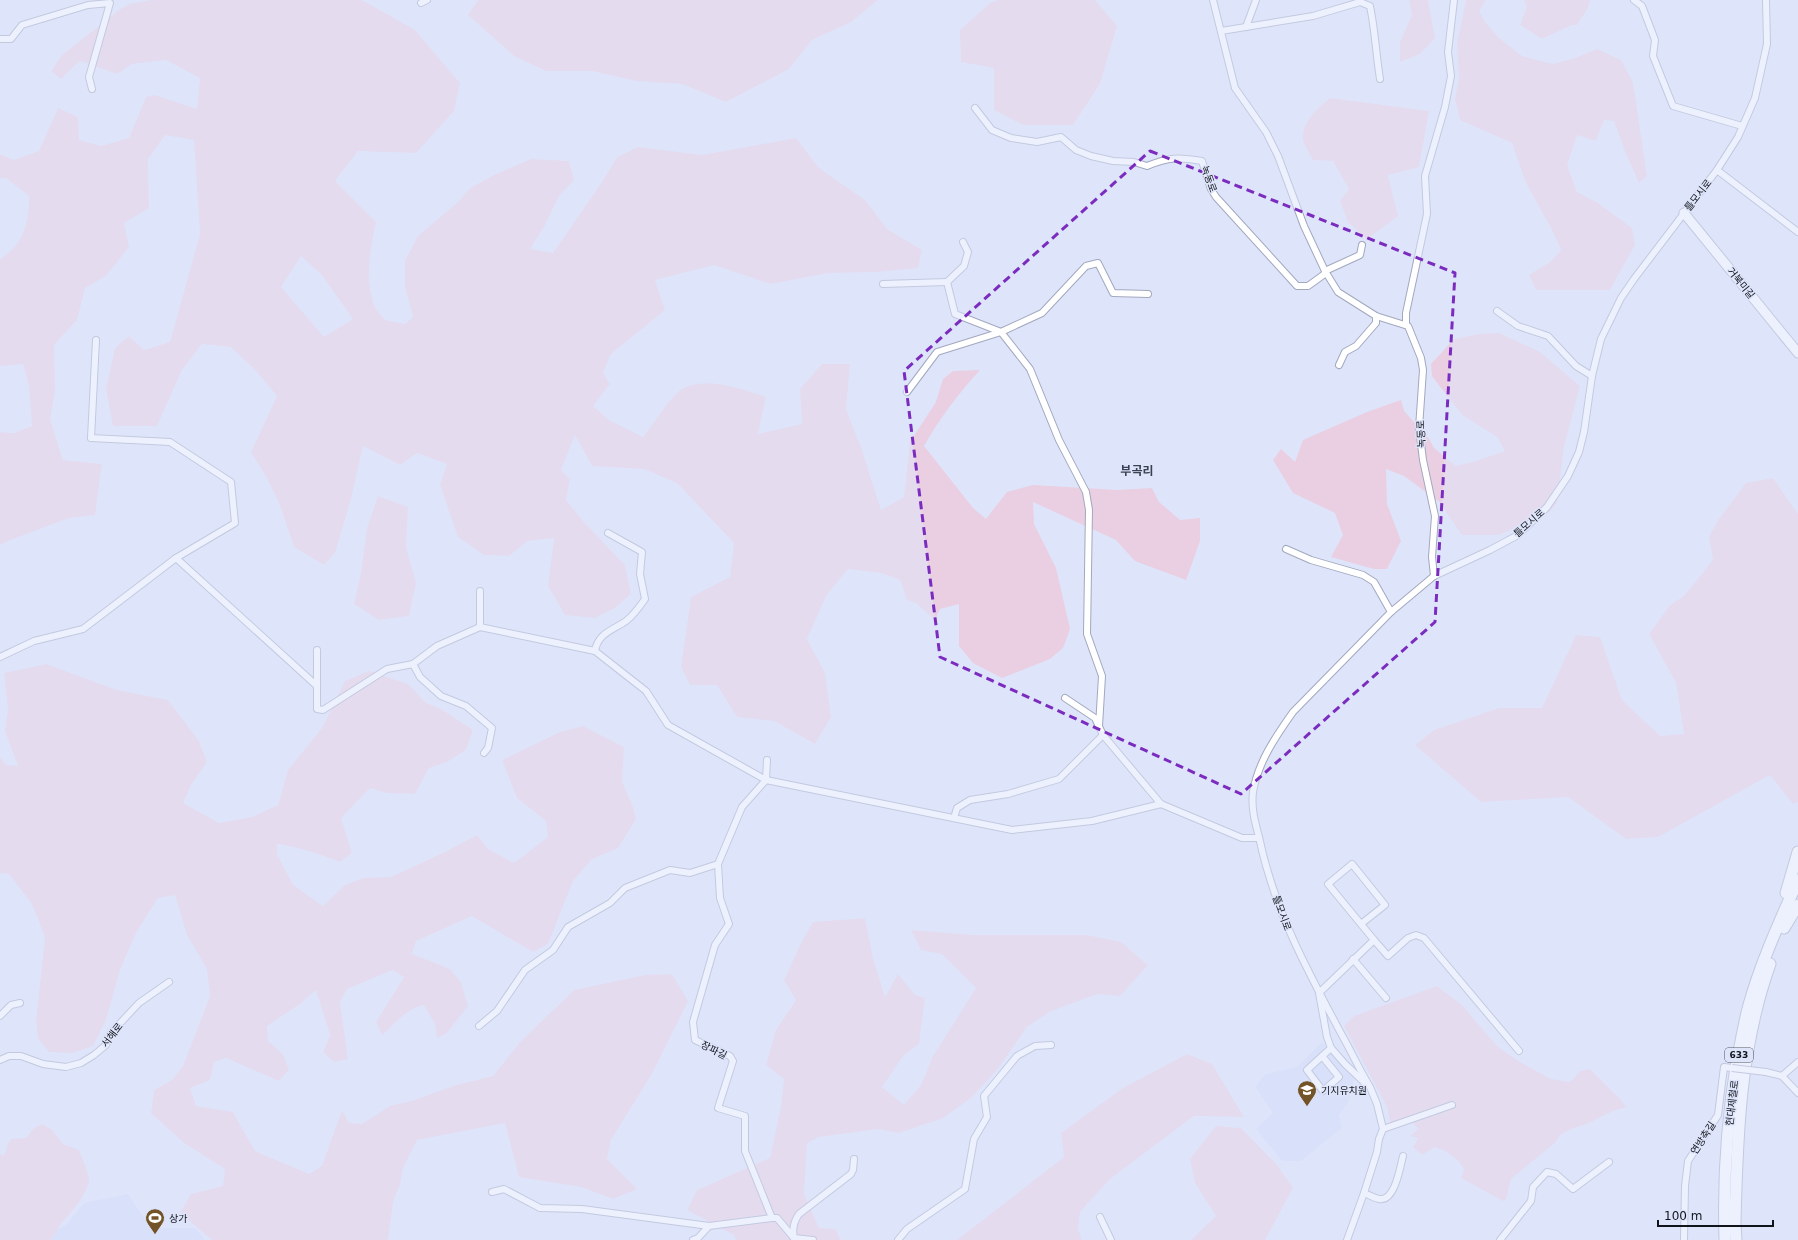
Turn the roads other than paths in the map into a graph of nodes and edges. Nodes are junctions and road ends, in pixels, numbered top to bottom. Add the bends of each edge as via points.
1 (427, 0) edge
2 (1213, 0) edge
3 (1256, 0) edge
4 (1454, 0) edge
5 (1634, 0) edge
6 (1766, 0) edge
7 (421, 3) dead end
8 (1246, 27) junction
9 (1221, 31) junction
10 (0, 39) edge
11 (1380, 79) dead end
12 (92, 89) dead end
13 (975, 108) dead end
14 (1742, 126) junction
15 (1717, 170) junction
16 (1684, 213) junction
17 (1798, 232) edge
18 (963, 242) dead end
19 (1362, 245) dead end
20 (1326, 272) junction
21 (947, 282) junction
22 (883, 284) dead end
23 (1148, 294) dead end
24 (1498, 311) dead end
25 (1376, 316) junction
26 (1406, 325) junction
27 (1001, 332) junction
28 (96, 340) dead end
29 (1798, 352) edge
30 (1339, 365) dead end
31 (1592, 376) junction
32 (907, 392) dead end
33 (608, 533) dead end
34 (1286, 549) dead end
35 (176, 558) junction
36 (1434, 576) junction
37 (480, 591) dead end
38 (1392, 612) junction
39 (480, 627) junction
40 (317, 650) dead end
41 (595, 651) junction
42 (0, 657) edge
43 (413, 664) junction
44 (317, 686) junction
45 (1065, 698) dead end
46 (1099, 726) junction
47 (1103, 735) junction
48 (484, 753) dead end
49 (767, 760) dead end
50 (766, 780) junction
51 (1161, 804) junction
52 (954, 818) junction
53 (1259, 838) junction
54 (1798, 852) edge
55 (718, 864) junction
56 (1798, 880) edge
57 (1798, 896) edge
58 (1798, 905) edge
59 (1361, 924) junction
60 (1781, 926) junction
61 (1374, 940) junction
62 (1353, 959) junction
63 (168, 982) dead end
64 (1319, 993) junction
65 (1386, 998) dead end
66 (20, 1003) dead end
67 (0, 1016) edge
68 (479, 1026) dead end
69 (1051, 1045) dead end
70 (1332, 1048) junction
71 (1519, 1051) dead end
72 (1322, 1056) junction
73 (0, 1060) edge
74 (1798, 1062) edge
75 (1782, 1076) junction
76 (1370, 1087) junction
77 (1798, 1093) edge
78 (1452, 1104) dead end
79 (1383, 1129) junction
80 (1403, 1156) dead end
81 (854, 1159) dead end
82 (1609, 1162) dead end
83 (492, 1192) dead end
84 (1364, 1193) junction
85 (1100, 1217) dead end
86 (772, 1218) junction
87 (709, 1226) junction
88 (794, 1238) junction
89 (693, 1240) edge
90 (813, 1240) edge
91 (898, 1240) edge
92 (1111, 1240) edge
93 (1347, 1240) edge
94 (1501, 1240) edge
95 (1684, 1240) edge
96 (1725, 1240) edge
97 (1736, 1240) edge

1 - 7 street
2 - 9 street
3 - 8 street
4 - 26 street via 1448,52 1450,76 1446,107 1425,176 1427,214 1407,306
5 - 14 street via 1642,6 1654,40 1653,56 1673,106
6 - 14 street, 틀모시로 via 1767,44 1755,98
8 - 9 street
8 - 11 street via 1313,16 1360,2 1370,6
9 - 20 street via 1235,88 1266,132 1278,156 1304,226
10 - 12 street via 11,39 22,25 88,5 110,3 89,77
13 - 20 street, 녹동로 via 992,130 1011,138 1037,142 1062,137 1076,150 1091,156 1147,166 1167,158 1202,161 1216,198 1297,286 1308,286
14 - 15 street, 틀모시로
15 - 16 street, 틀모시로
15 - 17 street
16 - 29 street, 거북미길
16 - 31 street, 틀모시로 via 1621,298 1601,339
18 - 21 street via 968,252 964,266
19 - 20 street, 녹동로 via 1360,256
20 - 25 street via 1338,292
21 - 22 street
21 - 27 street via 955,314
23 - 27 street via 1114,293 1098,263 1086,266 1042,312
24 - 31 street via 1518,326 1548,336 1576,366
25 - 26 street
25 - 30 street via 1376,323 1356,346 1345,352
26 - 36 street, 녹동로 via 1421,358 1423,370 1419,428 1435,516 1432,557
27 - 32 street via 937,352
27 - 46 street via 1030,369 1059,440 1086,492 1089,510 1088,634 1102,676
28 - 35 street via 91,438 170,442 231,482 235,523
31 - 36 street, 틀모시로 via 1584,432 1578,452 1568,476 1547,507 1518,535
33 - 41 street via 642,552 640,574 645,599 627,620 604,633
34 - 38 street via 1312,560 1363,575 1374,582
35 - 42 street via 83,629 34,641
35 - 44 street
36 - 38 street, 틀모시로
37 - 39 street
38 - 53 street, 틀모시로 via 1293,712 1276,737 1259,770 1253,792 1252,806
39 - 41 street
39 - 43 street via 437,646
40 - 44 street
41 - 50 street via 646,691 668,725
43 - 44 street via 386,668 323,710 317,709
43 - 48 street via 420,678 441,696 466,706 492,728 488,748
45 - 46 street via 1095,718
46 - 47 street
47 - 51 street
47 - 52 street via 1059,779 1008,794 970,800 957,808
49 - 50 street
50 - 52 street
50 - 55 street via 742,806
51 - 52 street via 1092,821 1012,830
51 - 53 street via 1242,838
53 - 64 street, 틀모시로 via 1273,889 1292,940
54 - 60 highway
55 - 68 street via 690,873 670,870 625,888 610,903 568,927 553,950 525,970 497,1011
55 - 86 street, 장파길 via 720,898 729,924 715,945 693,1022 695,1040 730,1056 733,1062 718,1108 745,1116 745,1151
56 - 60 highway, 현대제철로 / 633
57 - 60 highway, 현대제철로 / 633
58 - 60 highway
59 - 59 street via 1328,884 1352,864 1385,904
59 - 61 street
60 - 96 highway, 현대제철로 / 633 via 1758,975 1748,1006 1734,1080 1727,1141
60 - 97 highway, 현대제철로 / 633 via 1746,1058 1739,1110
61 - 62 street
61 - 71 street via 1388,956 1408,938 1416,935 1424,938
62 - 64 street
62 - 65 street
63 - 73 street, 서해로 via 139,1003 110,1034 106,1045 81,1063 66,1067 44,1064 21,1056 9,1056
64 - 70 street via 1327,1037
64 - 76 street, 틀모시로
66 - 67 street via 11,1005
69 - 91 street via 1035,1046 1017,1056 984,1096 987,1117 974,1139 965,1189 908,1229
70 - 72 street
70 - 76 street
72 - 72 street via 1307,1070 1323,1091 1339,1077
74 - 75 street
75 - 77 street
75 - 95 street, 연방축길, bridge via 1724,1067 1718,1115 1688,1161
76 - 79 street, 틀모시로
78 - 79 street
79 - 84 street, 틀모시로
80 - 84 street via 1393,1192 1387,1198 1380,1199
81 - 88 street via 851,1174 799,1214 793,1231
82 - 94 street via 1573,1189 1556,1174 1547,1172 1533,1187 1531,1201
83 - 87 street via 504,1189 540,1208 582,1209
84 - 93 street, 틀모시로
85 - 92 street
86 - 87 street
86 - 88 street via 777,1218
87 - 89 street
88 - 90 street

